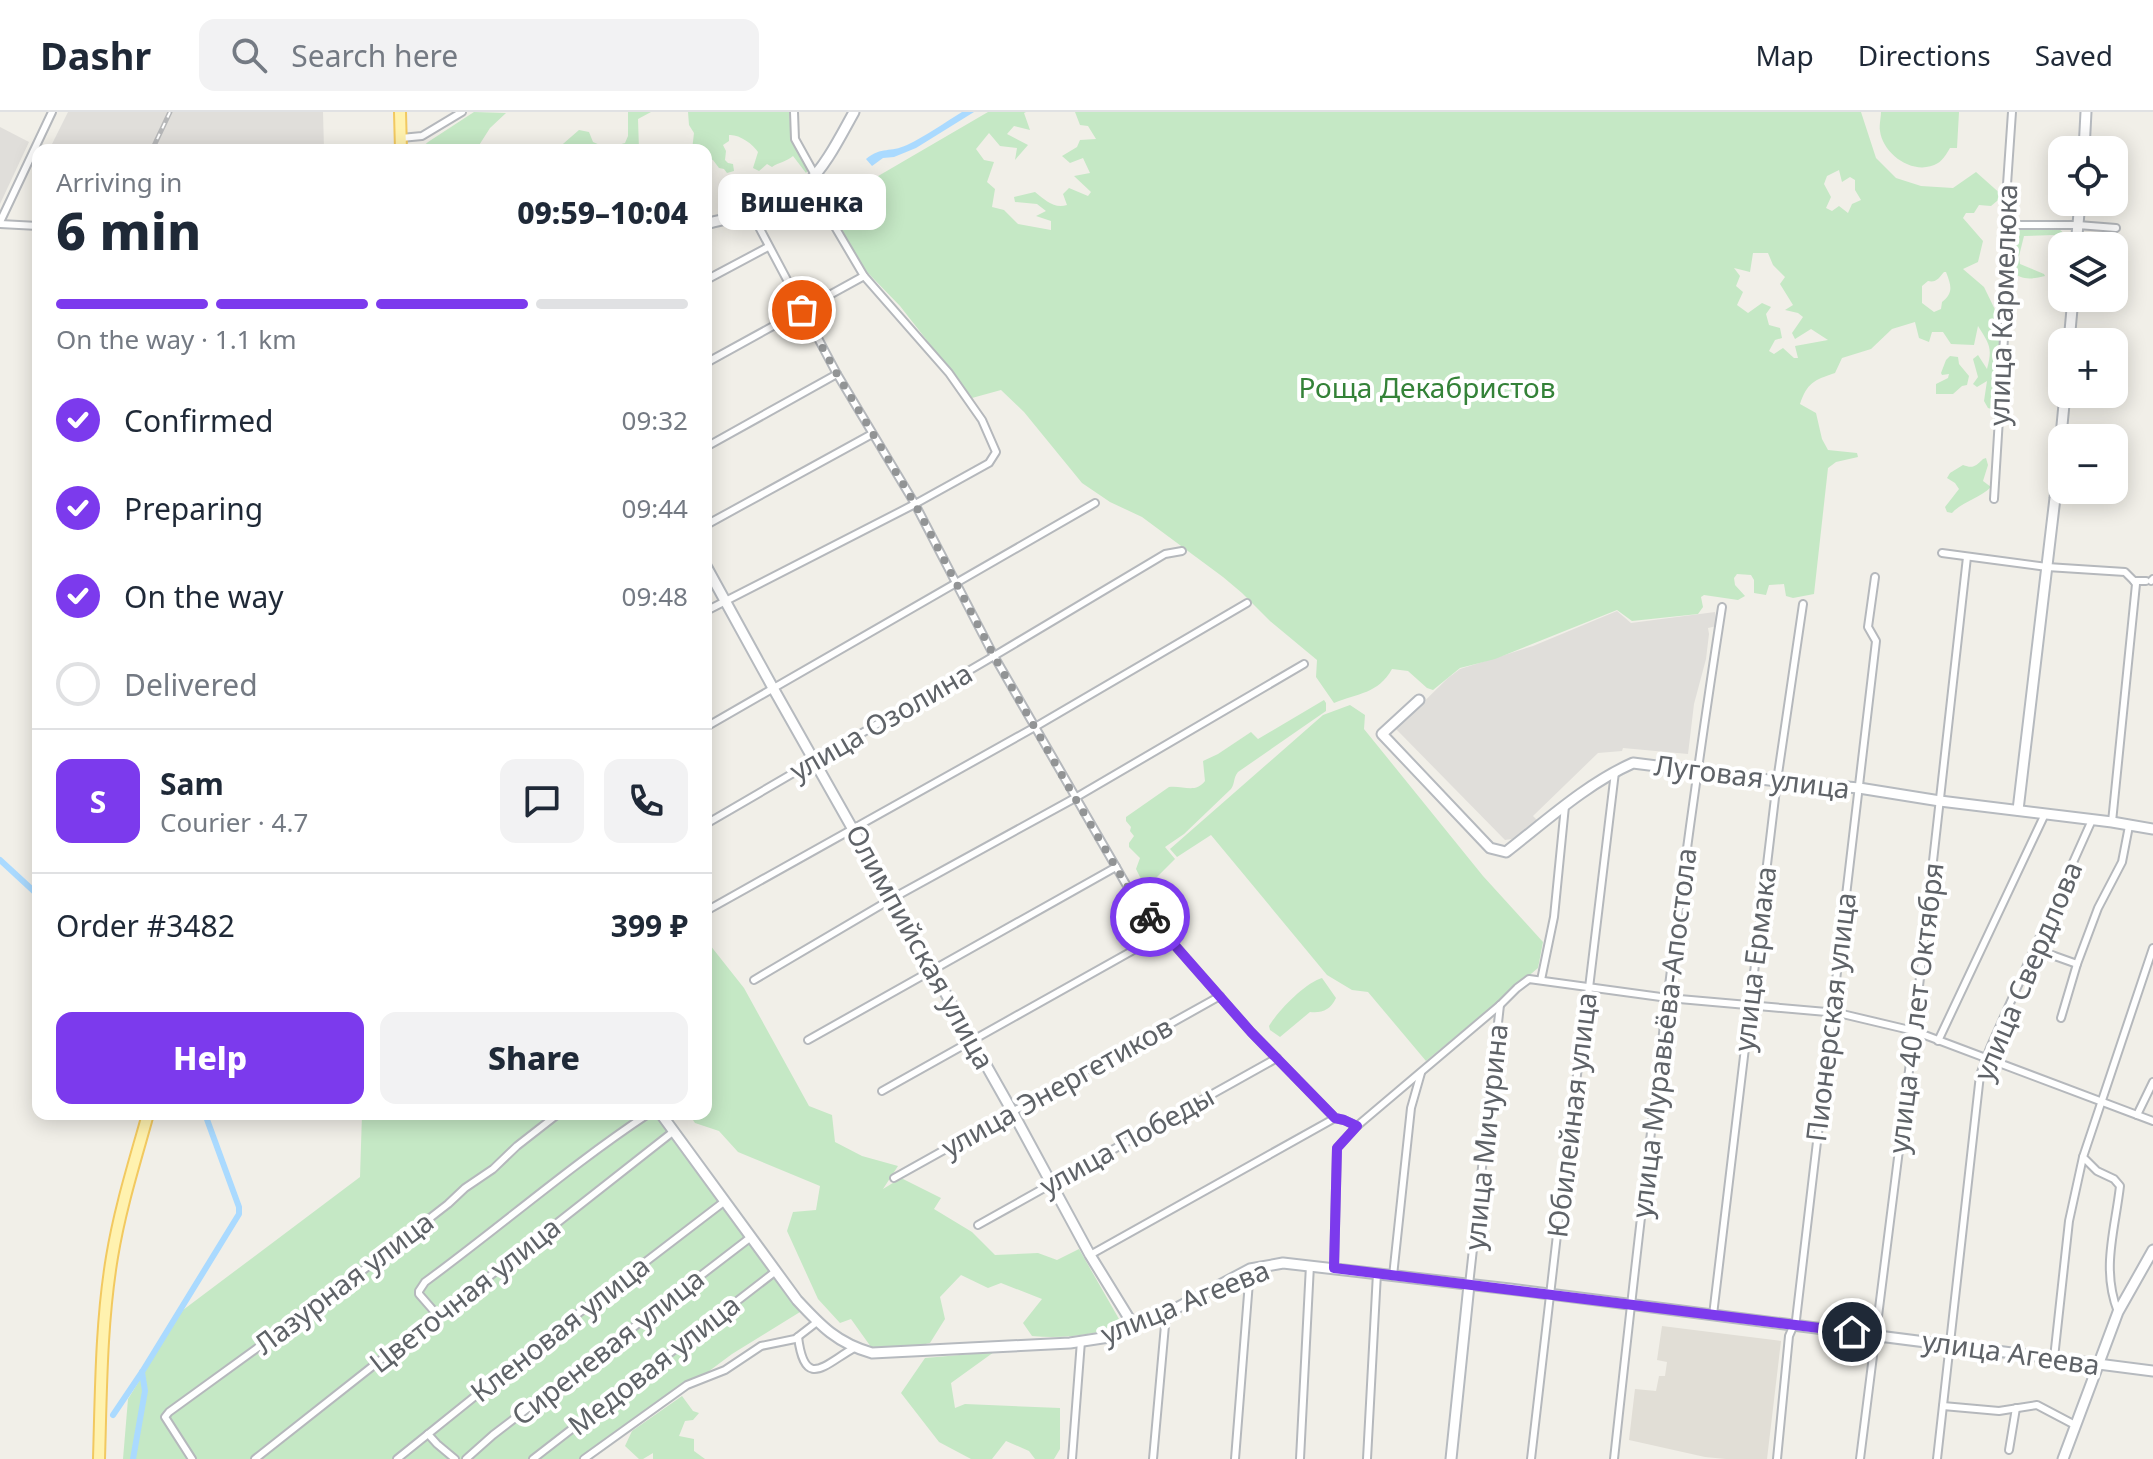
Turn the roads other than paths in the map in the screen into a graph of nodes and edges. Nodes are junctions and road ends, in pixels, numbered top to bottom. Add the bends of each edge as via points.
1 (52, 112) edge
2 (400, 112) edge
3 (462, 112) edge
4 (794, 112) edge
5 (854, 112) edge
6 (2012, 112) edge
7 (2086, 112) edge
8 (2085, 136) edge
9 (401, 138) junction
10 (37, 144) edge
11 (401, 144) edge
12 (32, 155) edge
13 (815, 175) junction
14 (804, 187) junction
15 (751, 212) junction
16 (2079, 216) edge
17 (712, 222) edge
18 (0, 223) edge
19 (2011, 225) junction
20 (2078, 225) junction
21 (32, 226) edge
22 (2116, 228) dead end
23 (2077, 232) edge
24 (768, 247) junction
25 (864, 276) junction
26 (712, 277) edge
27 (802, 310) junction
28 (712, 360) edge
29 (837, 374) junction
30 (2064, 408) edge
31 (872, 434) junction
32 (712, 444) edge
33 (1994, 499) dead end
34 (1095, 503) dead end
35 (915, 504) junction
36 (712, 522) edge
37 (1182, 551) dead end
38 (1942, 553) dead end
39 (1967, 557) junction
40 (2047, 567) junction
41 (712, 577) edge
42 (1875, 577) dead end
43 (2150, 580) edge
44 (2134, 581) junction
45 (955, 584) junction
46 (725, 601) junction
47 (1247, 603) dead end
48 (1803, 604) dead end
49 (1722, 607) dead end
50 (712, 608) edge
51 (994, 656) junction
52 (1304, 664) dead end
53 (773, 688) junction
54 (1419, 700) dead end
55 (712, 724) edge
56 (1035, 727) junction
57 (815, 761) junction
58 (1615, 771) junction
59 (1697, 771) junction
60 (1777, 781) junction
61 (1859, 788) junction
62 (1075, 798) junction
63 (1940, 801) junction
64 (1565, 806) junction
65 (2018, 810) junction
66 (2045, 814) junction
67 (2092, 820) junction
68 (712, 821) edge
69 (2112, 822) junction
70 (2129, 826) junction
71 (854, 829) junction
72 (2153, 829) edge
73 (1116, 867) junction
74 (893, 898) junction
75 (712, 908) edge
76 (1164, 933) junction
77 (2153, 948) edge
78 (2035, 949) junction
79 (2077, 964) junction
80 (933, 972) junction
81 (754, 980) dead end
82 (1541, 980) junction
83 (1589, 988) junction
84 (1220, 996) junction
85 (1668, 998) junction
86 (1500, 1005) junction
87 (1749, 1006) junction
88 (1832, 1012) junction
89 (2061, 1018) dead end
90 (1914, 1031) junction
91 (808, 1040) dead end
92 (972, 1041) junction
93 (1938, 1041) junction
94 (1277, 1058) junction
95 (1986, 1058) junction
96 (1421, 1072) junction
97 (2153, 1082) edge
98 (882, 1091) dead end
99 (2101, 1102) junction
100 (1012, 1111) junction
101 (2137, 1115) junction
102 (1335, 1118) junction
103 (146, 1120) edge
104 (550, 1120) edge
105 (640, 1120) edge
106 (666, 1120) edge
107 (2153, 1121) edge
108 (1357, 1126) junction
109 (674, 1131) junction
110 (2083, 1157) junction
111 (894, 1178) dead end
112 (1051, 1183) junction
113 (725, 1201) junction
114 (978, 1225) dead end
115 (751, 1237) junction
116 (2153, 1250) edge
117 (1090, 1255) junction
118 (1310, 1265) junction
119 (1334, 1268) junction
120 (1250, 1269) junction
121 (776, 1271) junction
122 (1377, 1273) junction
123 (1393, 1276) junction
124 (1469, 1285) junction
125 (1550, 1294) junction
126 (1631, 1304) junction
127 (2118, 1312) junction
128 (1166, 1314) junction
129 (1713, 1315) junction
130 (439, 1317) junction
131 (817, 1322) junction
132 (1792, 1326) junction
133 (1135, 1328) junction
134 (1875, 1335) junction
135 (798, 1337) junction
136 (1081, 1341) junction
137 (1949, 1344) junction
138 (854, 1348) junction
139 (2054, 1358) junction
140 (2099, 1366) junction
141 (2153, 1371) edge
142 (1943, 1406) junction
143 (2016, 1408) junction
144 (2075, 1425) junction
145 (428, 1434) junction
146 (2009, 1450) dead end
147 (99, 1459) edge
148 (192, 1459) edge
149 (255, 1459) edge
150 (397, 1459) edge
151 (455, 1459) edge
152 (466, 1459) edge
153 (533, 1459) edge
154 (584, 1459) edge
155 (1072, 1459) edge
156 (1153, 1459) edge
157 (1235, 1459) edge
158 (1300, 1459) edge
159 (1367, 1459) edge
160 (1451, 1459) edge
161 (1531, 1459) edge
162 (1614, 1459) edge
163 (1777, 1459) edge
164 (1860, 1459) edge
165 (1937, 1459) edge
166 (2063, 1459) edge

1 - 10 street
2 - 9 main road
3 - 9 street via 422,136
4 - 13 street via 795,139
5 - 13 street
6 - 19 street, улица Кармелюка via 2006,199
7 - 8 street
9 - 11 main road
12 - 18 street
13 - 14 street
14 - 15 street
14 - 25 street via 825,210
15 - 17 street
15 - 24 street
16 - 20 street
18 - 21 street
19 - 20 street
19 - 33 street, улица Кармелюка
20 - 22 street
20 - 23 street
24 - 26 street
24 - 27 street
25 - 27 street
25 - 35 street via 949,373 982,420 996,452 989,463
27 - 28 street
27 - 29 street
29 - 31 street
29 - 32 street
30 - 40 street
31 - 35 street
31 - 36 street
34 - 45 street
35 - 45 street
35 - 46 street
37 - 51 street, улица Озолина via 1165,554
38 - 39 street
39 - 40 street
39 - 63 street, улица 40 лет Октября
40 - 44 street via 2125,572
40 - 65 street
41 - 46 street, Олимпийская улица
42 - 61 street, Пионерская улица via 1868,627 1876,641
43 - 44 street
44 - 69 street
45 - 51 street
45 - 53 street
46 - 50 street
46 - 53 street, Олимпийская улица
47 - 56 street
48 - 60 street, улица Ермака
49 - 59 street, улица Муравьёва-Апостола
51 - 56 street
51 - 57 street, улица Озолина
52 - 62 street
53 - 55 street
53 - 57 street, Олимпийская улица
54 - 64 street, Луговая улица via 1382,734 1490,848 1506,852
56 - 62 street
56 - 71 street
57 - 68 street, улица Озолина
57 - 71 street, Олимпийская улица
58 - 59 street, Луговая улица via 1633,763
58 - 64 street, Луговая улица
58 - 83 street, Юбилейная улица
59 - 60 street, Луговая улица
59 - 85 street, улица Муравьёва-Апостола
60 - 61 street, Луговая улица
60 - 87 street, улица Ермака
61 - 63 street, Луговая улица
61 - 88 street, Пионерская улица
62 - 73 street
62 - 74 street
63 - 65 street, Луговая улица
63 - 90 street, улица 40 лет Октября
64 - 82 street via 1554,917
65 - 66 street, Луговая улица
66 - 67 street, Луговая улица
66 - 93 street
67 - 69 street, Луговая улица
67 - 78 street, улица Свердлова
69 - 70 street, Луговая улица
70 - 72 street, Луговая улица
70 - 79 street via 2122,862
71 - 74 street, Олимпийская улица
71 - 75 street
73 - 76 street
73 - 80 street
74 - 80 street, Олимпийская улица
74 - 81 street
76 - 84 street
76 - 92 street
77 - 99 street
78 - 79 street
78 - 95 street, улица Свердлова
79 - 89 street
80 - 91 street
80 - 92 street, Олимпийская улица
82 - 83 street
82 - 86 street via 1529,979
83 - 85 street
83 - 125 street, Юбилейная улица
84 - 94 street
84 - 100 street, улица Энергетиков
85 - 87 street
85 - 126 street, улица Муравьёва-Апостола
86 - 96 street
86 - 124 street, улица Мичурина
87 - 88 street
87 - 129 street, улица Ермака
88 - 90 street
88 - 132 street, Пионерская улица
90 - 93 street
90 - 134 street, улица 40 лет Октября
92 - 98 street
92 - 100 street, Олимпийская улица
93 - 95 street
94 - 102 street
94 - 112 street, улица Победы
95 - 99 street
95 - 137 street, улица Свердлова
96 - 108 street
96 - 123 street via 1411,1108
97 - 101 street
99 - 101 street
99 - 110 street
100 - 111 street, улица Энергетиков
100 - 112 street, Олимпийская улица
101 - 107 street
102 - 108 street
102 - 117 street
103 - 147 main road via 112,1258
104 - 148 street, Лазурная улица via 344,1285 169,1412 165,1417
105 - 130 street via 425,1282 419,1294
106 - 109 street, улица Агеева
108 - 119 street via 1337,1148
109 - 113 street, улица Агеева
109 - 130 street, Цветочная улица
110 - 127 street via 2120,1186 2108,1264
110 - 139 street via 2069,1221
112 - 114 street, улица Победы
112 - 117 street, Олимпийская улица
113 - 115 street, улица Агеева
113 - 145 street, Кленовая улица
115 - 121 street, улица Агеева
115 - 152 street, Сиреневая улица
116 - 127 street
117 - 133 street, Олимпийская улица
118 - 119 street, улица Агеева
118 - 120 street, улица Агеева
118 - 158 street
119 - 122 street, улица Агеева
120 - 128 street, улица Агеева
120 - 157 street
121 - 131 street, улица Агеева
121 - 153 street, Медовая улица
122 - 123 street, улица Агеева
122 - 159 street
123 - 124 street, улица Агеева
124 - 125 street, улица Агеева
124 - 160 street, улица Мичурина
125 - 126 street, улица Агеева
125 - 161 street, Юбилейная улица
126 - 129 street, улица Агеева
126 - 162 street, улица Муравьёва-Апостола
127 - 140 street
128 - 133 street, улица Агеева
128 - 156 street
129 - 132 street, улица Агеева
130 - 149 street, Цветочная улица
131 - 135 street
131 - 138 street, улица Агеева
132 - 134 street, улица Агеева
132 - 163 street, Пионерская улица
133 - 136 street, улица Агеева
134 - 137 street, улица Агеева
134 - 164 street, улица 40 лет Октября
135 - 138 street via 801,1358 815,1369
135 - 154 street via 761,1346 725,1370 687,1385
136 - 138 street, улица Агеева via 893,1354
136 - 155 street
137 - 139 street, улица Агеева
137 - 142 street, улица Свердлова
139 - 140 street, улица Агеева
140 - 141 street, улица Агеева
140 - 144 street
142 - 143 street
142 - 165 street, улица Свердлова
143 - 144 street via 2037,1405
143 - 146 street
144 - 166 street
145 - 150 street, Кленовая улица
145 - 151 street

